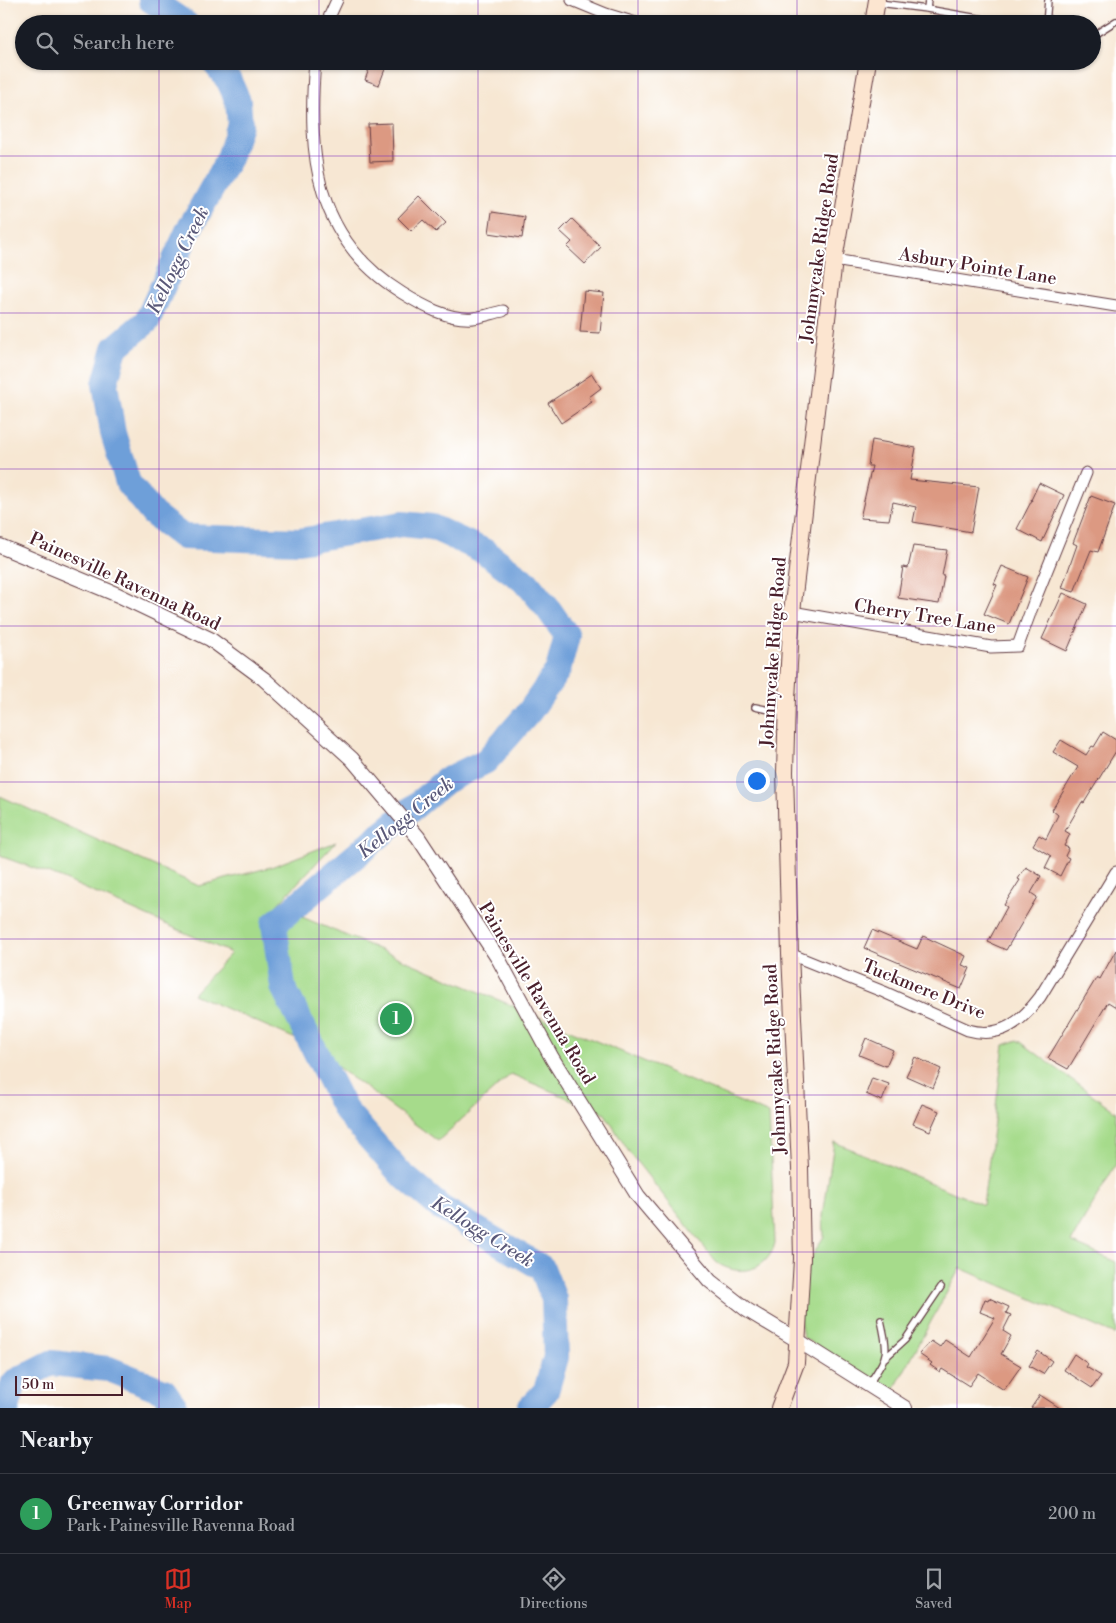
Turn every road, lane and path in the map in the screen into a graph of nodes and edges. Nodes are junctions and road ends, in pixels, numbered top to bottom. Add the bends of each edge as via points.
1 (337, 0) edge
2 (572, 0) edge
3 (928, 0) edge
4 (1048, 0) edge
5 (877, 1) edge
6 (927, 9) junction
7 (330, 15) edge
8 (609, 15) edge
9 (875, 15) edge
10 (961, 15) edge
11 (1047, 15) edge
12 (1116, 21) edge
13 (1101, 30) edge
14 (314, 70) edge
15 (865, 70) edge
16 (834, 260) junction
17 (1116, 306) edge
18 (502, 311) dead end
19 (1086, 474) dead end
20 (0, 546) edge
21 (792, 612) junction
22 (755, 707) dead end
23 (786, 714) junction
24 (1116, 872) edge
25 (790, 954) junction
26 (941, 1287) dead end
27 (881, 1320) dead end
28 (797, 1340) junction
29 (885, 1358) junction
30 (869, 1384) junction
31 (902, 1407) edge
32 (779, 1408) edge

1 - 7 street
2 - 8 street
3 - 6 lane
4 - 11 lane
5 - 6 lane
5 - 9 main road
6 - 10 lane
12 - 13 lane
14 - 18 street via 315,161 328,207 350,247 381,279 433,310 473,318
15 - 16 main road, Johnnycake Ridge Road
16 - 17 street, Asbury Pointe Lane
16 - 21 main road, Johnnycake Ridge Road
19 - 21 street, Cherry Tree Lane via 1018,646 992,647
20 - 28 street, Painesville Ravenna Road via 118,595 210,639 264,678 352,759 418,837 499,960 552,1058 638,1196 710,1281 747,1310
21 - 23 main road, Johnnycake Ridge Road
22 - 23 lane
23 - 25 main road, Johnnycake Ridge Road
24 - 25 street, Tuckmere Drive via 1029,1012 996,1033 981,1034 968,1030
25 - 28 main road, Johnnycake Ridge Road via 802,1224
26 - 29 lane via 904,1340
27 - 29 lane via 887,1345
28 - 30 street, Painesville Ravenna Road
28 - 32 main road, Johnnycake Ridge Road via 796,1363
29 - 30 lane
30 - 31 street, Painesville Ravenna Road

